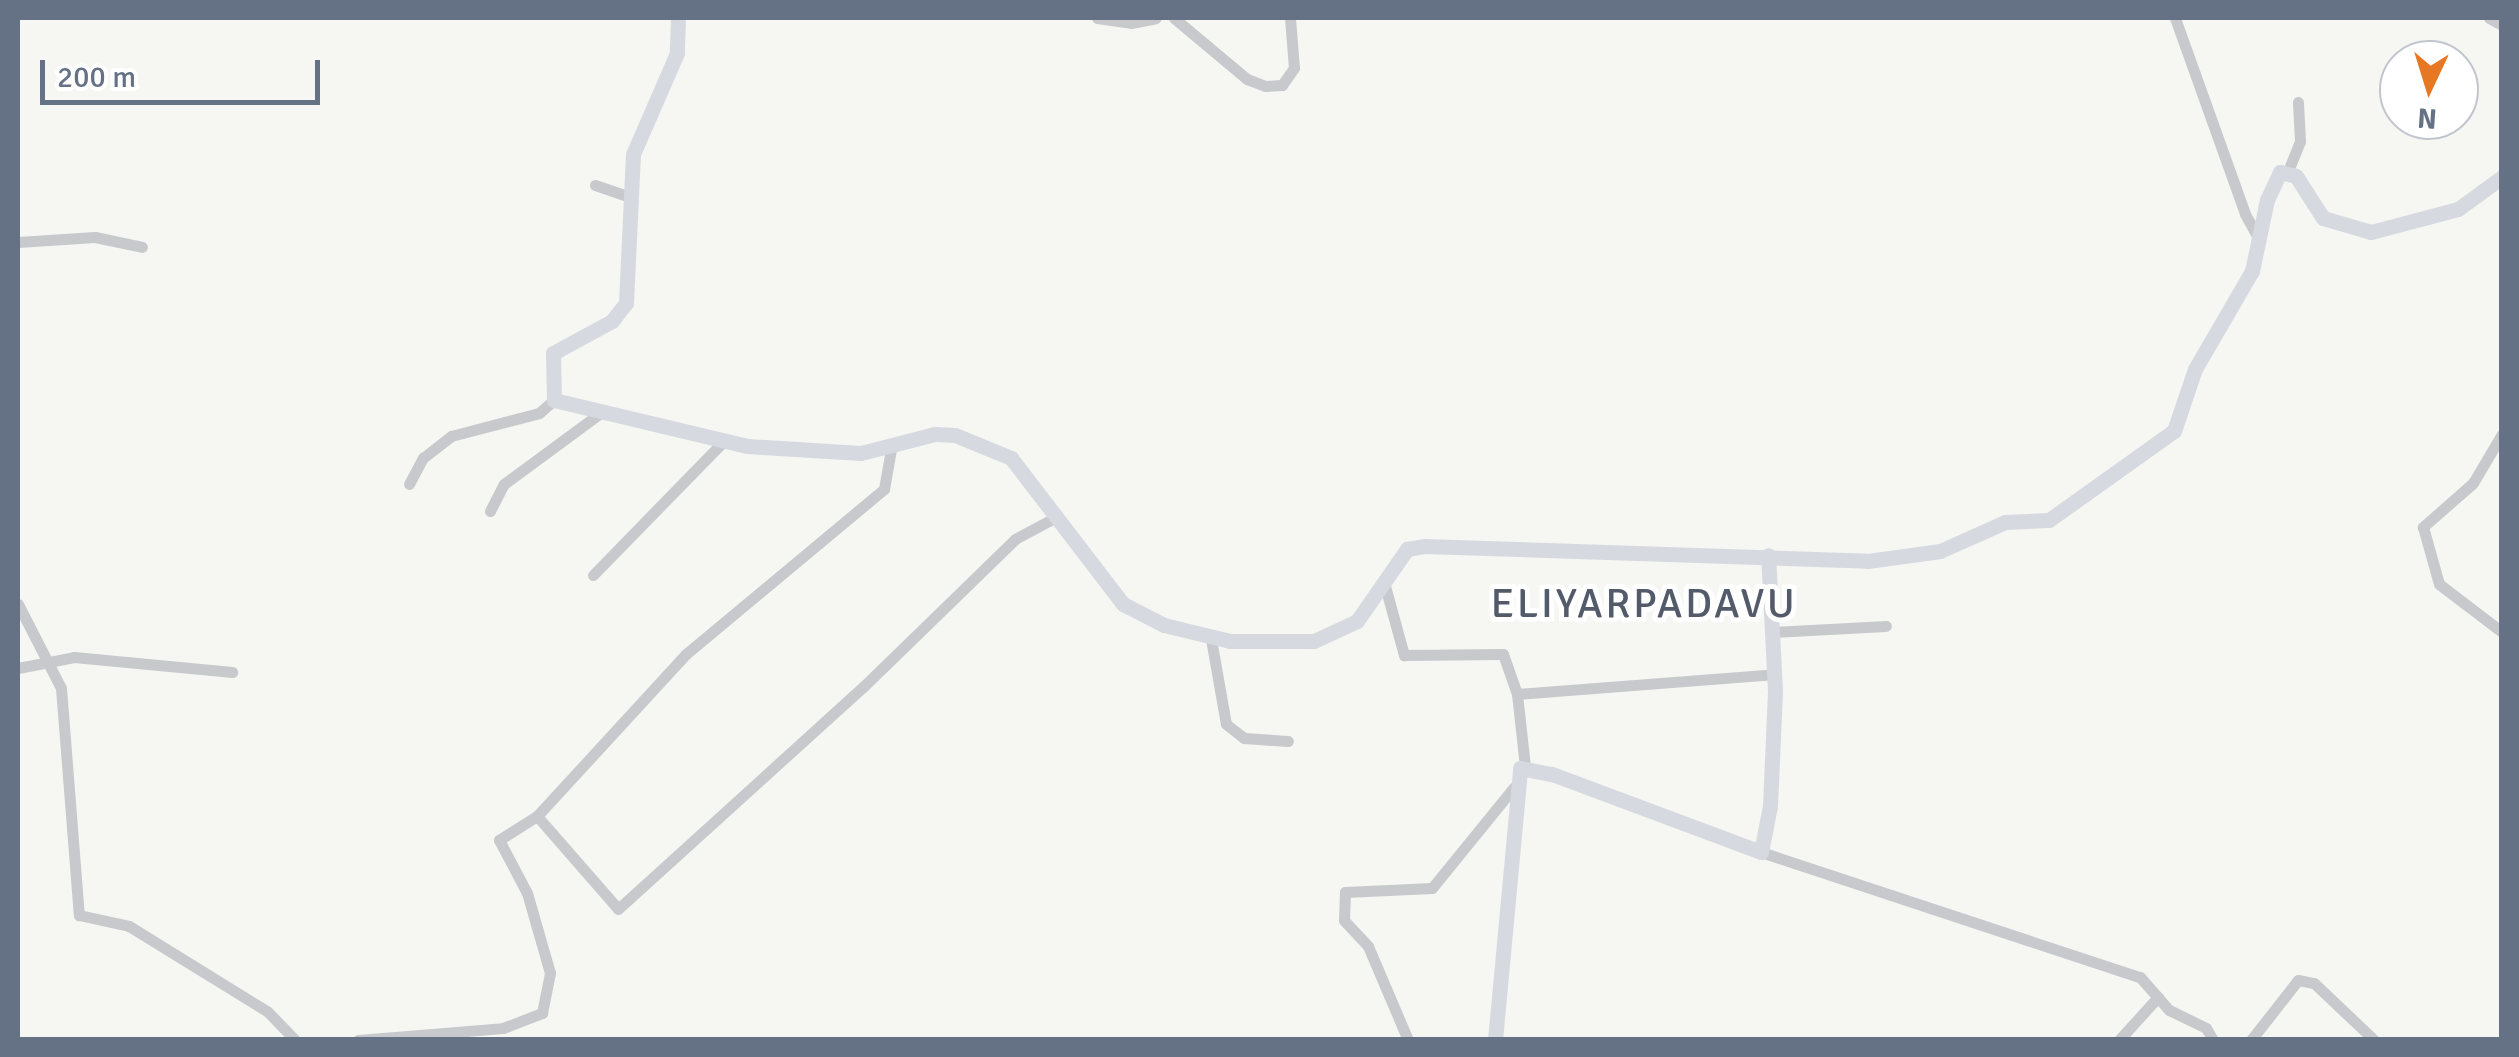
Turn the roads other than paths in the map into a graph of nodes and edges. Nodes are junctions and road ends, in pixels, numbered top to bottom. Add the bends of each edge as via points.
1 (678, 18) edge
2 (1098, 18) edge
3 (1156, 18) edge
4 (1174, 18) edge
5 (1290, 18) edge
6 (2174, 18) edge
7 (2489, 18) edge
8 (2502, 26) edge
9 (2298, 102) dead end
10 (2288, 171) junction
11 (2502, 176) edge
12 (595, 185) dead end
13 (627, 196) junction
14 (18, 242) edge
15 (2261, 242) junction
16 (142, 247) dead end
17 (554, 400) junction
18 (600, 414) junction
19 (2502, 434) edge
20 (722, 443) junction
21 (891, 450) junction
22 (409, 484) dead end
23 (490, 511) dead end
24 (1056, 517) junction
25 (1768, 554) junction
26 (593, 576) dead end
27 (1385, 586) junction
28 (18, 604) edge
29 (1886, 626) dead end
30 (1774, 632) junction
31 (2502, 632) edge
32 (1211, 639) junction
33 (47, 658) junction
34 (18, 668) edge
35 (232, 672) dead end
36 (1774, 674) junction
37 (1517, 694) junction
38 (1288, 741) dead end
39 (1525, 766) junction
40 (1514, 786) junction
41 (537, 816) junction
42 (1761, 852) junction
43 (2158, 997) junction
44 (295, 1040) edge
45 (358, 1040) edge
46 (1408, 1040) edge
47 (1495, 1040) edge
48 (2119, 1040) edge
49 (2212, 1040) edge
50 (2251, 1040) edge
51 (2374, 1040) edge

1 - 13 main road via 677,53 633,154
2 - 3 street
4 - 5 street via 1247,79 1266,86 1282,85 1294,68
6 - 15 street via 2244,214
7 - 8 street
9 - 10 street via 2300,141
10 - 11 main road via 2323,218 2372,232 2458,209
10 - 15 main road via 2274,178
12 - 13 street
13 - 17 main road via 626,303 612,320 553,353
14 - 16 street via 96,237
15 - 25 main road via 2240,298 2195,369 2174,431 2087,498 2050,520 2006,522 1910,558
17 - 18 main road
17 - 22 street via 538,413 451,436 423,458
18 - 20 main road
18 - 23 street via 504,484
19 - 31 street via 2473,483 2423,527 2438,584
20 - 21 main road
20 - 26 street
21 - 24 main road via 934,434 974,442 1011,458
21 - 41 street via 884,489 686,654
24 - 32 main road via 1123,604
24 - 41 street via 1015,539 618,908
25 - 27 main road via 1424,546 1407,549
25 - 30 main road
27 - 32 main road via 1356,621 1314,641
27 - 37 street via 1404,655 1503,654
28 - 33 street
29 - 30 street
30 - 36 main road
32 - 38 street via 1226,724 1244,738
33 - 34 street
33 - 35 street
33 - 44 street via 61,688 79,916 129,926 268,1012
36 - 37 street via 1699,685
36 - 42 main road via 1770,806
37 - 39 street
39 - 40 main road
39 - 42 main road
40 - 46 street via 1432,888 1345,892 1344,920 1368,946
40 - 47 main road
41 - 45 street via 498,840 527,893 550,973 542,1013 502,1028
42 - 43 street via 2140,977
43 - 48 street
43 - 49 street
50 - 51 street via 2298,980 2314,983

